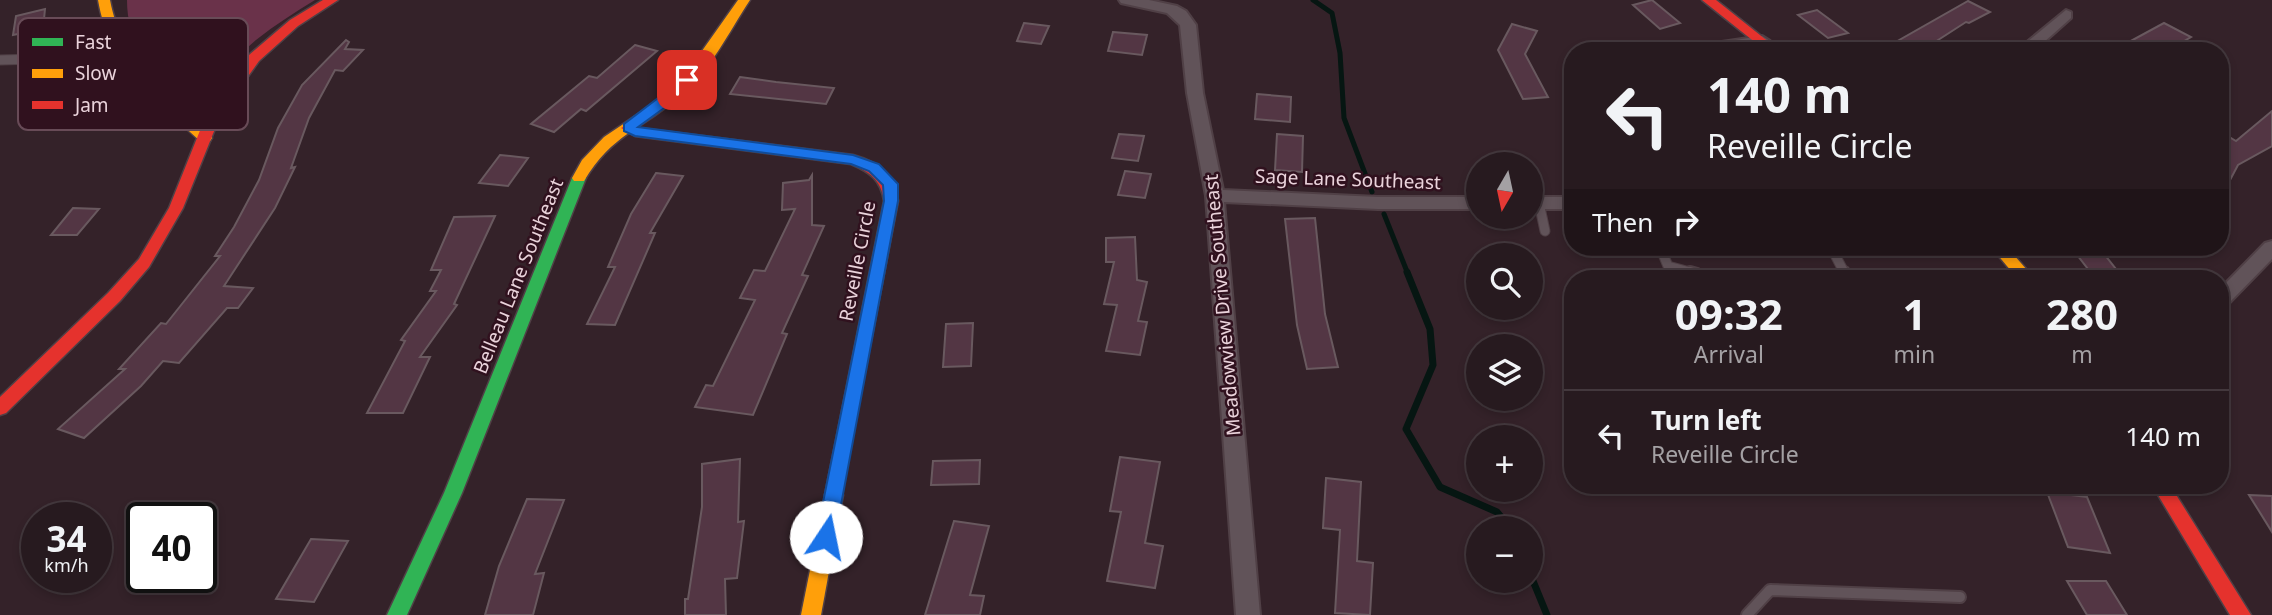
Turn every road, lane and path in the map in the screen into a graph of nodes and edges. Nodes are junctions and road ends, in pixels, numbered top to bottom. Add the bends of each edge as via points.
1 (104, 0) edge
2 (332, 0) edge
3 (744, 0) edge
4 (1126, 0) edge
5 (1708, 0) edge
6 (2066, 15) dead end
7 (104, 18) edge
8 (1763, 42) edge
9 (2034, 42) edge
10 (0, 60) edge
11 (18, 60) edge
12 (248, 66) edge
13 (628, 128) junction
14 (196, 130) edge
15 (208, 130) edge
16 (205, 138) junction
17 (1215, 195) junction
18 (1466, 203) edge
19 (1544, 203) edge
20 (1564, 204) edge
21 (2272, 248) edge
22 (1664, 256) edge
23 (2005, 256) edge
24 (1682, 270) edge
25 (2019, 270) edge
26 (2229, 291) edge
27 (0, 408) edge
28 (2167, 494) edge
29 (1959, 597) dead end
30 (397, 615) edge
31 (811, 615) edge
32 (1248, 615) edge
33 (1747, 615) edge
34 (2241, 615) edge

1 - 7 street
2 - 12 street via 293,23
3 - 13 street, Belleau Lane Southeast via 678,92
4 - 17 street, Meadowview Drive Southeast via 1172,9 1188,25 1195,93
5 - 8 street
6 - 9 street
10 - 11 lane
13 - 30 street, Belleau Lane Southeast via 606,142 584,166 453,493
13 - 31 street, Reveille Circle via 853,160 874,167 890,184 891,201
14 - 16 street
15 - 16 street
16 - 27 street via 176,208 144,263
17 - 18 street, Sage Lane Southeast
17 - 32 street, Meadowview Drive Southeast
19 - 20 street
21 - 26 street
22 - 24 lane via 1668,266
23 - 25 street
28 - 34 street
29 - 33 lane via 1770,590

